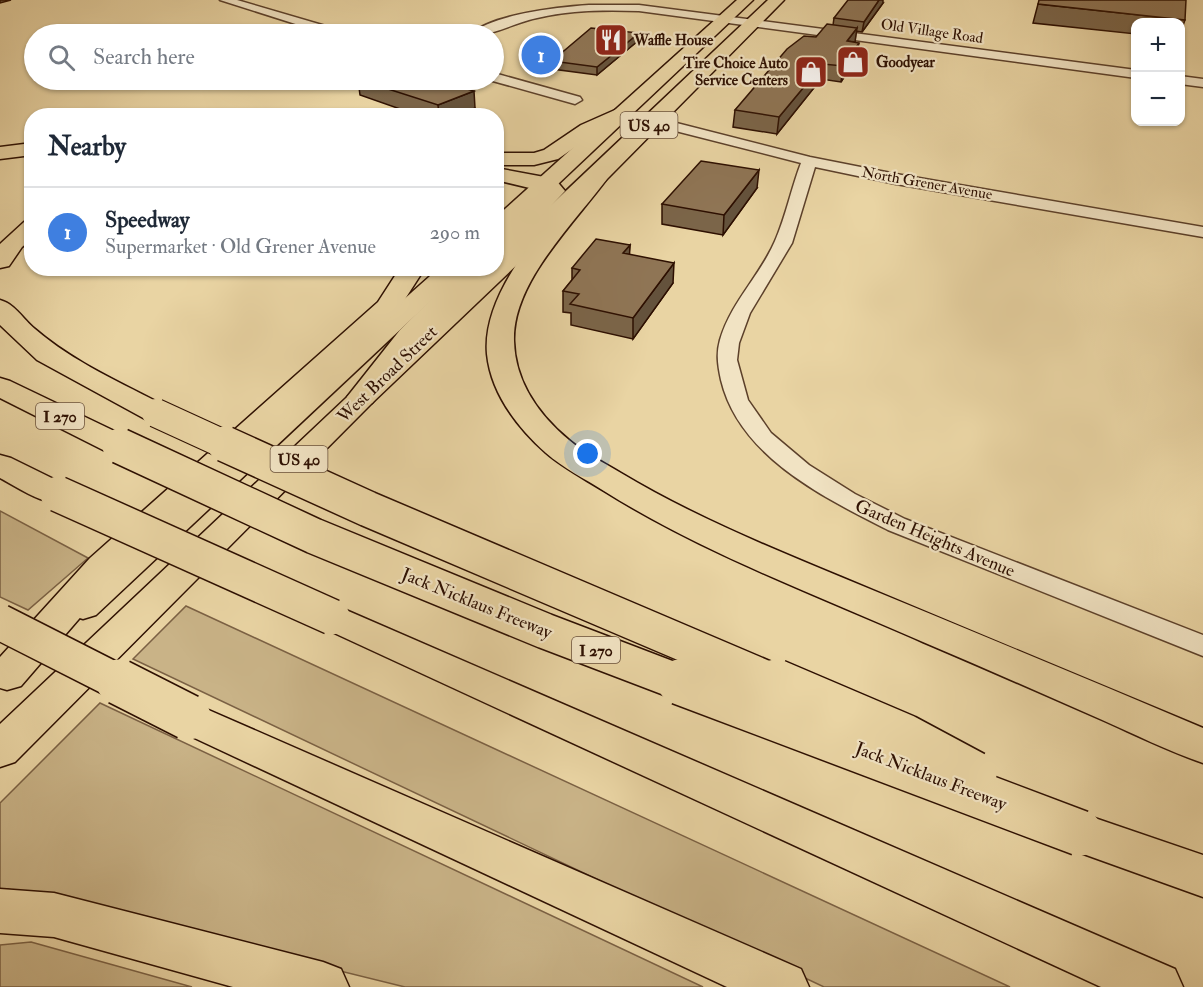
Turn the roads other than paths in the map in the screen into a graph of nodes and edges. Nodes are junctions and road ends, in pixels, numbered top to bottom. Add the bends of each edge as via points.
1 (225, 0) edge
2 (746, 0) edge
3 (777, 0) edge
4 (528, 16) junction
5 (725, 19) junction
6 (754, 23) junction
7 (309, 24) edge
8 (504, 24) edge
9 (504, 29) edge
10 (1131, 73) edge
11 (504, 79) edge
12 (1185, 82) edge
13 (1203, 84) edge
14 (575, 100) dead end
15 (624, 112) junction
16 (653, 121) junction
17 (24, 140) edge
18 (0, 141) edge
19 (24, 150) edge
20 (0, 153) edge
21 (504, 159) edge
22 (810, 161) junction
23 (601, 172) junction
24 (504, 176) edge
25 (547, 184) junction
26 (504, 223) edge
27 (1203, 232) edge
28 (24, 234) edge
29 (504, 242) edge
30 (0, 261) edge
31 (504, 263) edge
32 (407, 276) edge
33 (445, 276) edge
34 (470, 276) edge
35 (491, 276) edge
36 (0, 308) edge
37 (0, 387) edge
38 (362, 397) junction
39 (0, 465) edge
40 (0, 622) edge
41 (1203, 646) edge
42 (4, 678) edge
43 (1203, 746) edge
44 (0, 750) edge
45 (1097, 839) junction
46 (1203, 876) edge
47 (0, 911) edge
48 (323, 987) edge
49 (783, 987) edge
50 (1157, 987) edge

1 - 7 street
2 - 5 main road, US 40
3 - 6 main road, West Broad Street / US 40
4 - 5 street, Old Village Road via 618,7
4 - 8 street
4 - 9 street
5 - 6 street, Old Village Road
5 - 15 main road, US 40
6 - 10 street, Old Village Road
6 - 16 main road, West Broad Street / US 40
11 - 14 street
12 - 13 street
15 - 21 main road via 588,129 551,155
15 - 25 main road, US 40
16 - 22 street, North Grener Avenue
16 - 23 main road, West Broad Street / US 40
17 - 18 main road
19 - 20 main road
22 - 27 street, North Grener Avenue
22 - 41 street, Garden Heights Avenue via 782,244 742,309 729,341 729,376 753,424 800,469 870,513
23 - 31 main road, West Broad Street / US 40
23 - 43 main road via 530,267 506,310 500,338 504,370 531,422 558,447 641,500 760,556
24 - 25 main road
25 - 26 main road, US 40
25 - 29 main road via 554,191
28 - 30 main road
32 - 42 main road via 387,308 103,567
33 - 42 main road, West Broad Street / US 40
34 - 38 main road via 410,336
35 - 38 main road, West Broad Street / US 40
36 - 45 main road, bridge via 48,354 156,413 368,509 905,737
37 - 45 main road, Jack Nicklaus Freeway / I 270, bridge via 314,536 545,631
38 - 44 main road, West Broad Street / US 40
39 - 50 main road, bridge
40 - 49 main road, bridge via 188,717
45 - 46 main road, Jack Nicklaus Freeway / I 270
47 - 48 main road via 54,915

